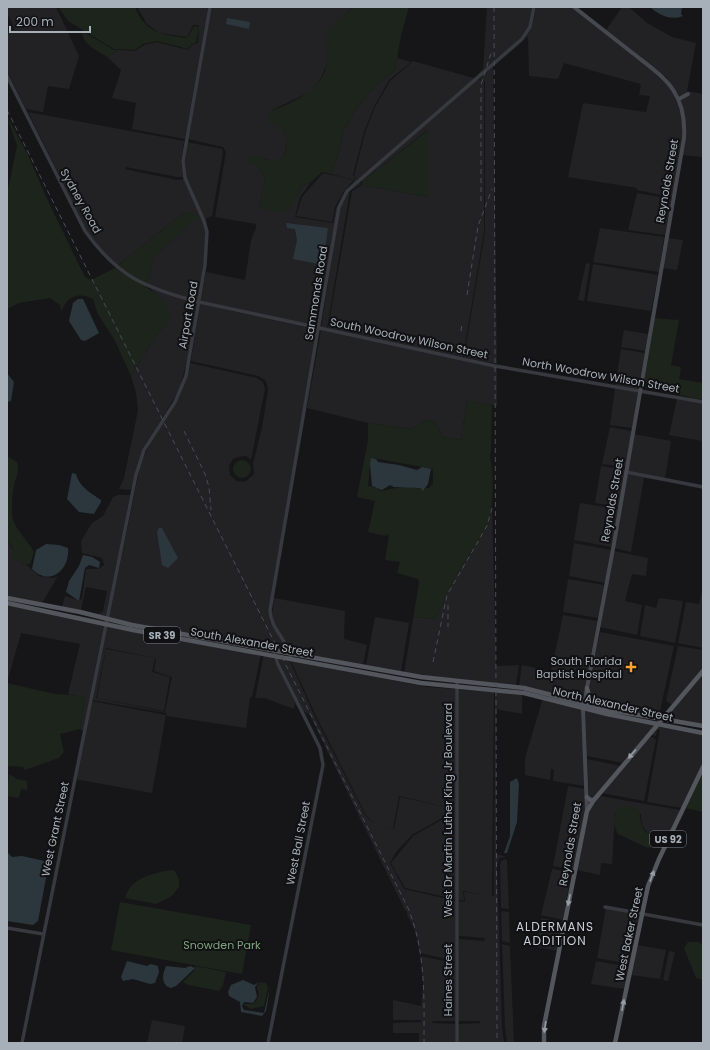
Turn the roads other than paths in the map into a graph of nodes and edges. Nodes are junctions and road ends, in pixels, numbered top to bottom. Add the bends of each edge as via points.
1 (210, 7) edge
2 (534, 7) edge
3 (574, 7) edge
4 (7, 76) edge
5 (688, 94) dead end
6 (679, 99) junction
7 (199, 302) junction
8 (319, 329) junction
9 (495, 366) joint
10 (640, 391) junction
11 (703, 402) edge
12 (626, 472) junction
13 (703, 487) edge
14 (9, 601) edge
15 (106, 621) junction
16 (221, 644) junction
17 (275, 655) junction
18 (291, 656) junction
19 (703, 671) edge
20 (456, 684) junction
21 (496, 687) joint
22 (587, 688) junction
23 (584, 706) junction
24 (601, 708) junction
25 (661, 720) junction
26 (658, 725) junction
27 (703, 726) edge
28 (703, 733) edge
29 (703, 767) edge
30 (587, 797) junction
31 (594, 800) junction
32 (587, 811) junction
33 (605, 907) dead end
34 (641, 914) junction
35 (703, 925) edge
36 (7, 928) edge
37 (43, 934) junction
38 (457, 938) joint
39 (22, 1043) edge
40 (268, 1043) edge
41 (457, 1043) edge
42 (544, 1043) edge
43 (615, 1043) edge

1 - 7 street, Airport Road via 183,161 186,182 207,232 206,265
2 - 8 street, Sammonds Road via 530,27 516,46 347,191 339,207
3 - 6 main road, Reynolds Street via 659,73 669,82
4 - 7 street, Sydney Road via 77,218 95,245 116,267 143,284
5 - 6 main road
6 - 10 main road, Reynolds Street via 684,120 684,138
7 - 8 street, Sydney Road
7 - 15 street, Airport Road via 189,362 181,390 140,461
8 - 9 street, South Woodrow Wilson Street
8 - 18 street, Sammonds Road via 270,610 271,621
9 - 10 street, North Woodrow Wilson Street
10 - 11 street, North Woodrow Wilson Street
10 - 12 main road, Reynolds Street
12 - 13 street
12 - 22 main road, Reynolds Street
14 - 15 main road, South Alexander Street / SR 39
15 - 16 main road, South Alexander Street / SR 39
15 - 37 street, West Grant Street
16 - 17 main road, South Alexander Street / SR 39
16 - 18 main road, South Alexander Street / SR 39
17 - 18 main road, South Alexander Street / SR 39
17 - 40 street, West Ball Street via 320,748 323,764
18 - 20 main road, South Alexander Street / SR 39
19 - 25 main road
20 - 21 main road, South Alexander Street / SR 39
20 - 38 street, West Dr Martin Luther King Jr Boulevard
21 - 23 main road, North Alexander Street / SR 39 via 534,690
22 - 23 main road, Reynolds Street
22 - 24 main road via 590,700
23 - 24 main road, North Alexander Street / SR 39
23 - 26 main road, North Alexander Street / SR 39
23 - 30 main road, Reynolds Street
24 - 25 main road, North Alexander Street / SR 39
25 - 26 main road
25 - 27 main road, North Alexander Street / SR 39
26 - 28 main road, North Alexander Street / SR 39
26 -> 31 main road
34 -> 29 main road, West Baker Street / US 92 via 655,868
30 - 31 main road
30 - 32 main road, Reynolds Street
31 - 32 main road
32 -> 42 main road, Reynolds Street via 544,1026
33 - 34 street
34 - 35 street
43 -> 34 main road, West Baker Street / US 92
36 - 37 street
37 - 39 street, West Grant Street
38 - 41 street, Haines Street

